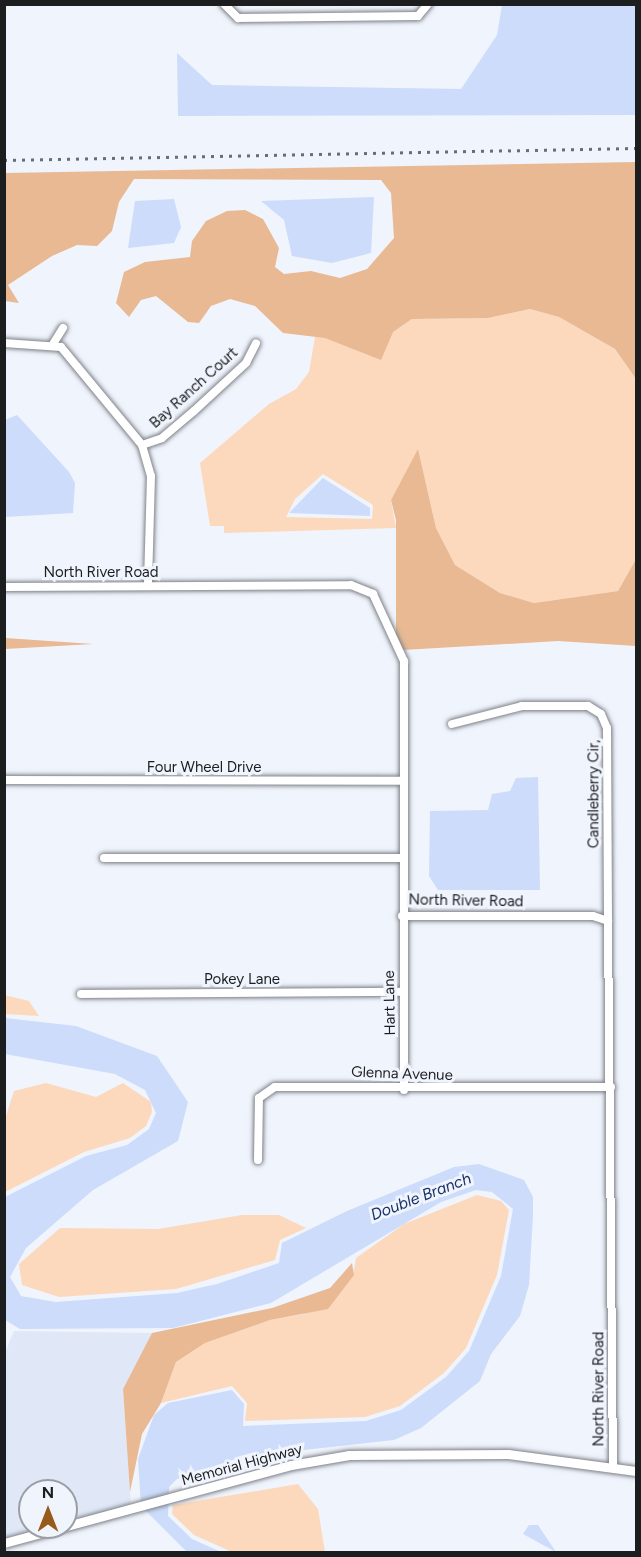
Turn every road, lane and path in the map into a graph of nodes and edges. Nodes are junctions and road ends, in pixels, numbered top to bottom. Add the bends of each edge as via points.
1 (224, 4) edge
2 (428, 4) edge
3 (63, 328) dead end
4 (4, 343) edge
5 (256, 343) dead end
6 (53, 344) junction
7 (142, 445) junction
8 (148, 586) junction
9 (4, 587) edge
10 (452, 724) dead end
11 (4, 780) edge
12 (403, 782) junction
13 (104, 858) dead end
14 (402, 858) junction
15 (402, 916) junction
16 (608, 921) junction
17 (403, 992) junction
18 (81, 994) dead end
19 (611, 1087) junction
20 (404, 1090) junction
21 (258, 1160) dead end
22 (613, 1467) junction
23 (636, 1471) edge
24 (4, 1543) edge

1 - 2 street via 238,18 418,16
3 - 6 street
4 - 6 street
5 - 7 street, Bay Ranch Court via 246,363 194,411 162,438
6 - 7 street via 72,358
7 - 8 street via 151,476
8 - 9 street, North River Road
8 - 12 street, North River Road via 351,585 373,594 404,661
10 - 16 street, Candleberry Cir, via 522,706 588,706 602,714 607,728
11 - 12 street, Four Wheel Drive
12 - 14 street, North River Road
13 - 14 street
14 - 15 street, North River Road
15 - 16 street, North River Road via 592,916
15 - 17 street, Hart Lane
16 - 19 street, North River Road
17 - 18 street, Pokey Lane
17 - 20 street, Hart Lane
19 - 20 street, Glenna Avenue
19 - 22 street, North River Road
20 - 21 street, Glenna Avenue via 397,1084 269,1089 259,1098
22 - 23 street, Memorial Highway
22 - 24 street, Memorial Highway via 508,1454 405,1453 291,1465 116,1516

